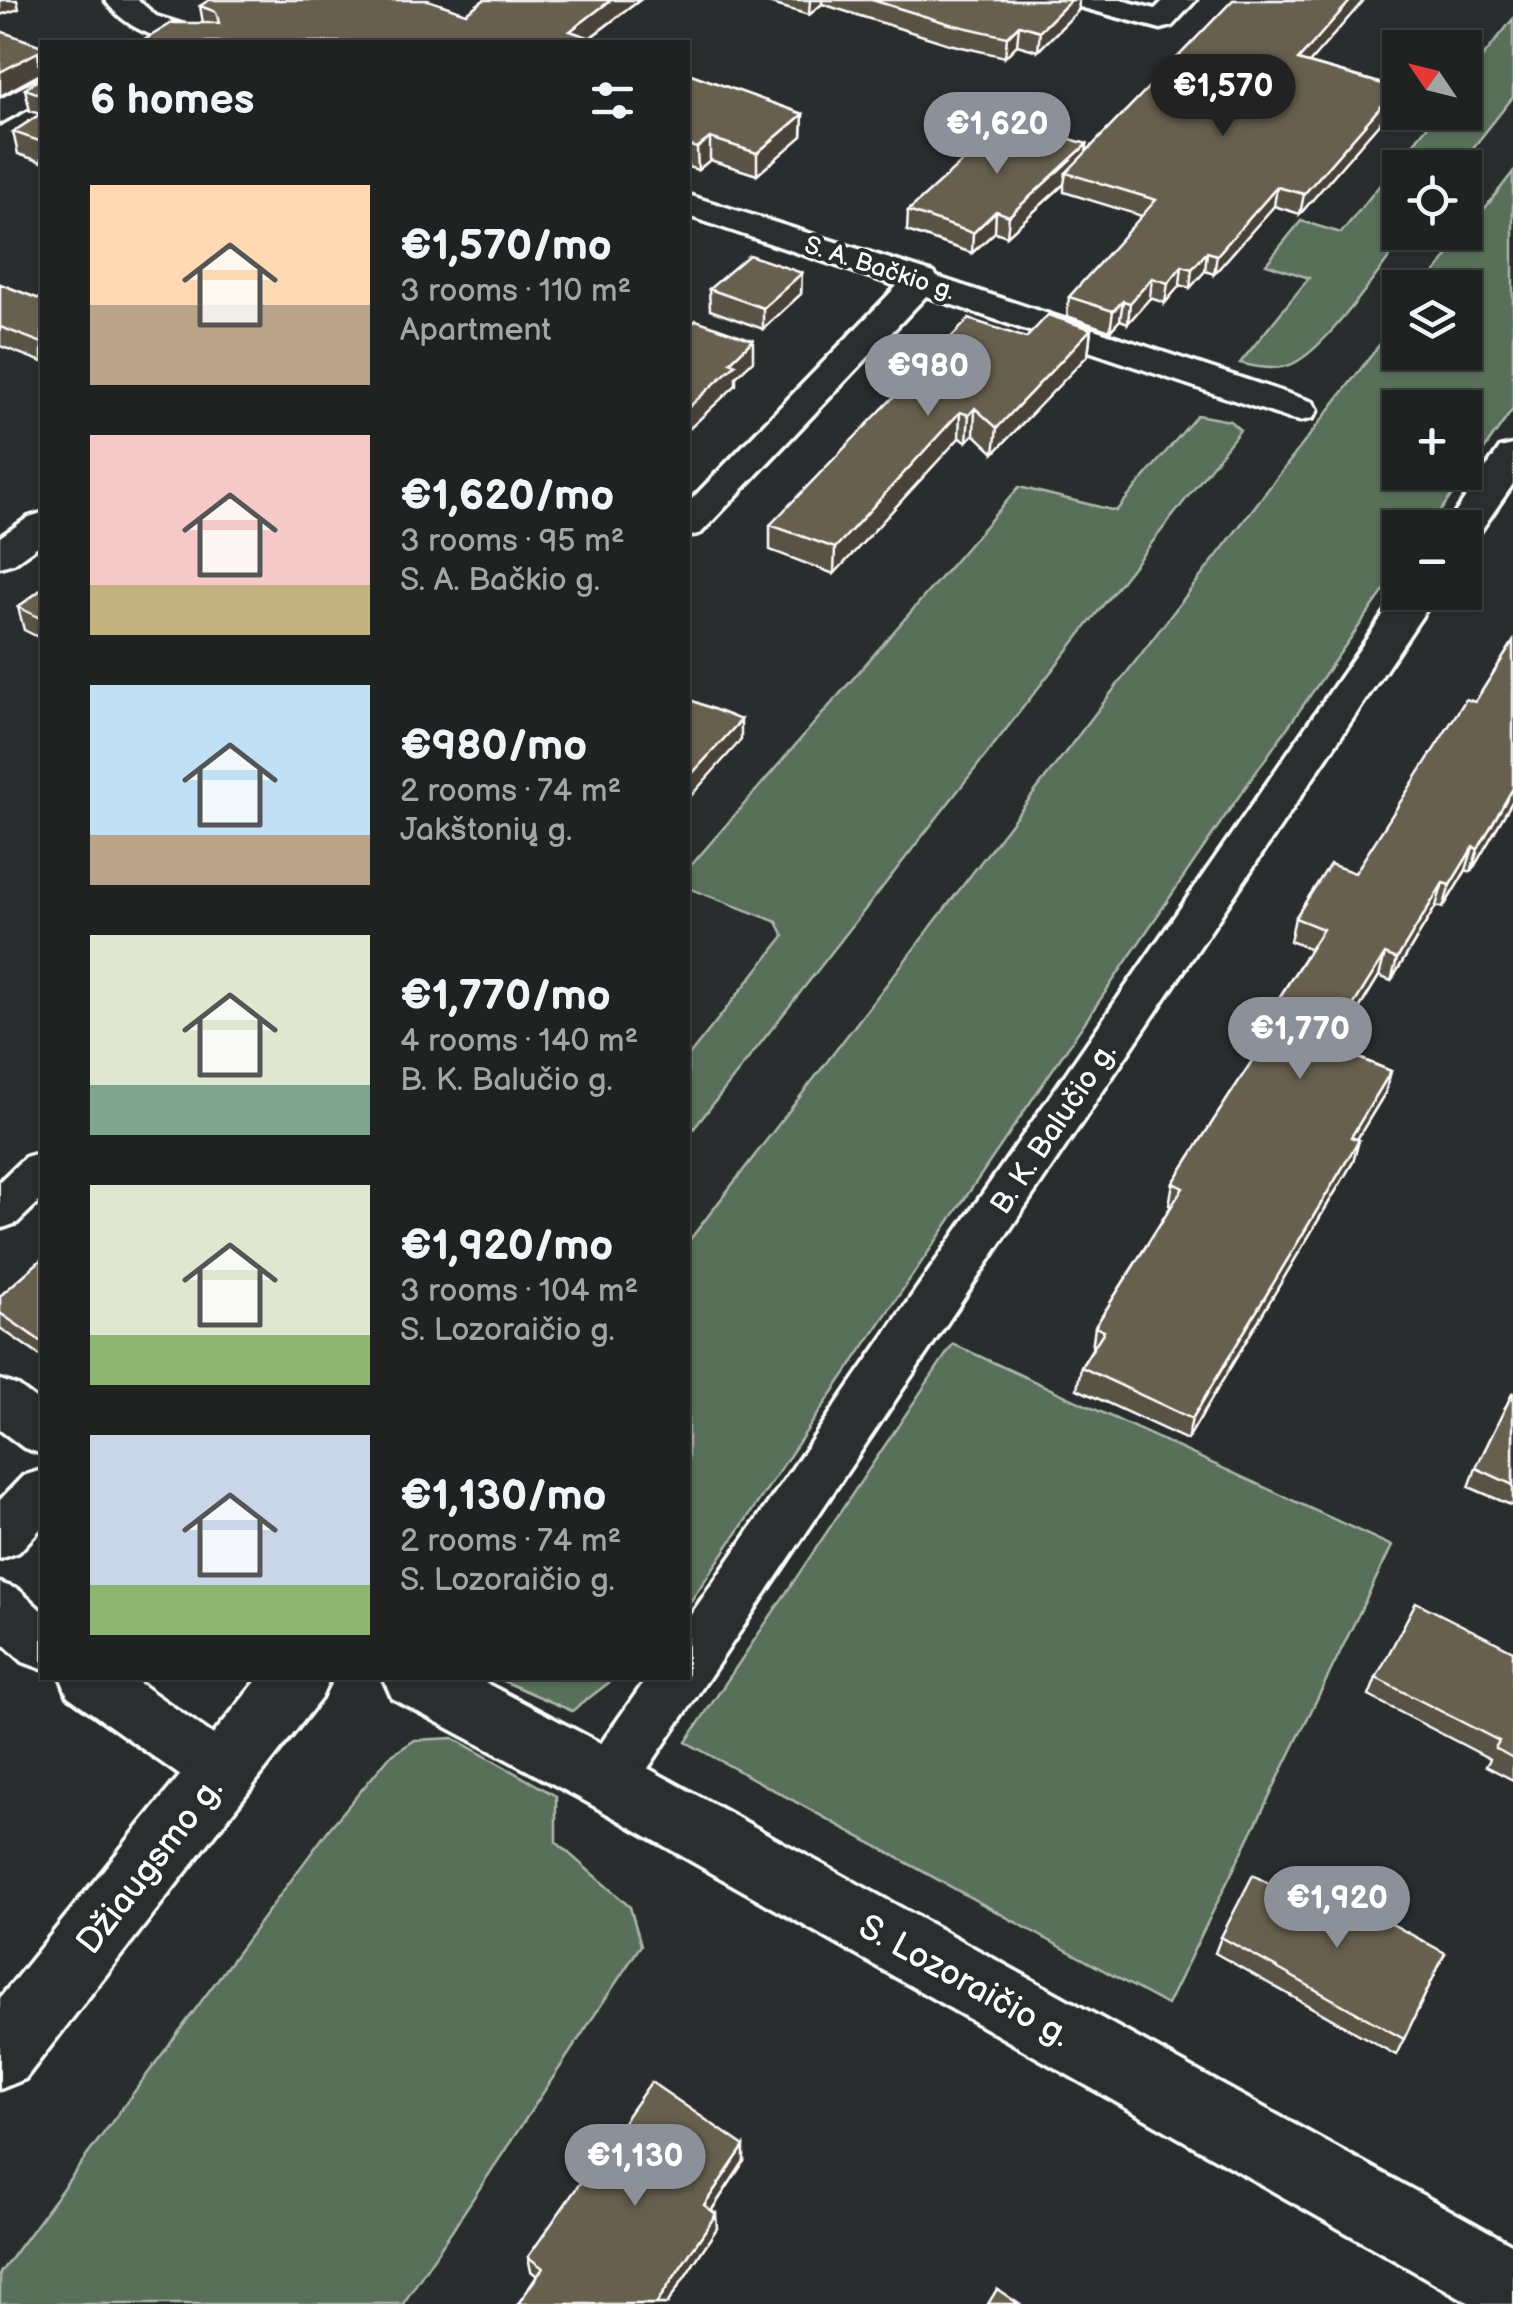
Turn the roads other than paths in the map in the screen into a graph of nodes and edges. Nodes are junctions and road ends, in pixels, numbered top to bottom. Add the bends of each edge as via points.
1 (120, 0) edge
2 (180, 0) edge
3 (1086, 0) edge
4 (1181, 0) edge
5 (145, 22) junction
6 (116, 40) edge
7 (199, 40) edge
8 (40, 87) edge
9 (0, 113) edge
10 (690, 206) edge
11 (922, 280) junction
12 (1300, 410) dead end
13 (1508, 473) edge
14 (1478, 510) edge
15 (690, 524) edge
16 (40, 526) edge
17 (0, 555) edge
18 (1407, 610) edge
19 (40, 1172) edge
20 (0, 1210) edge
21 (0, 1400) edge
22 (40, 1430) edge
23 (40, 1494) edge
24 (0, 1536) edge
25 (0, 1607) edge
26 (40, 1643) edge
27 (690, 1661) edge
28 (91, 1680) edge
29 (296, 1680) edge
30 (419, 1680) edge
31 (677, 1680) edge
32 (222, 1773) junction
33 (608, 1780) junction
34 (0, 2054) edge
35 (1513, 2286) edge

1 - 5 street
2 - 5 street
3 - 4 street via 1161,20
5 - 6 street
5 - 7 street
8 - 9 street
10 - 11 street, S. A. Bačkio g.
11 - 12 street, S. A. Bačkio g.
11 - 15 street
13 - 14 street
16 - 17 street
18 - 27 street, B. K. Balučio g.
19 - 20 street
21 - 22 street
23 - 24 street
25 - 26 street
28 - 32 street
29 - 32 street, Džiaugsmo g.
30 - 33 street, S. Lozoraičio g.
31 - 33 street
32 - 34 street, Džiaugsmo g.
33 - 35 street, S. Lozoraičio g.

